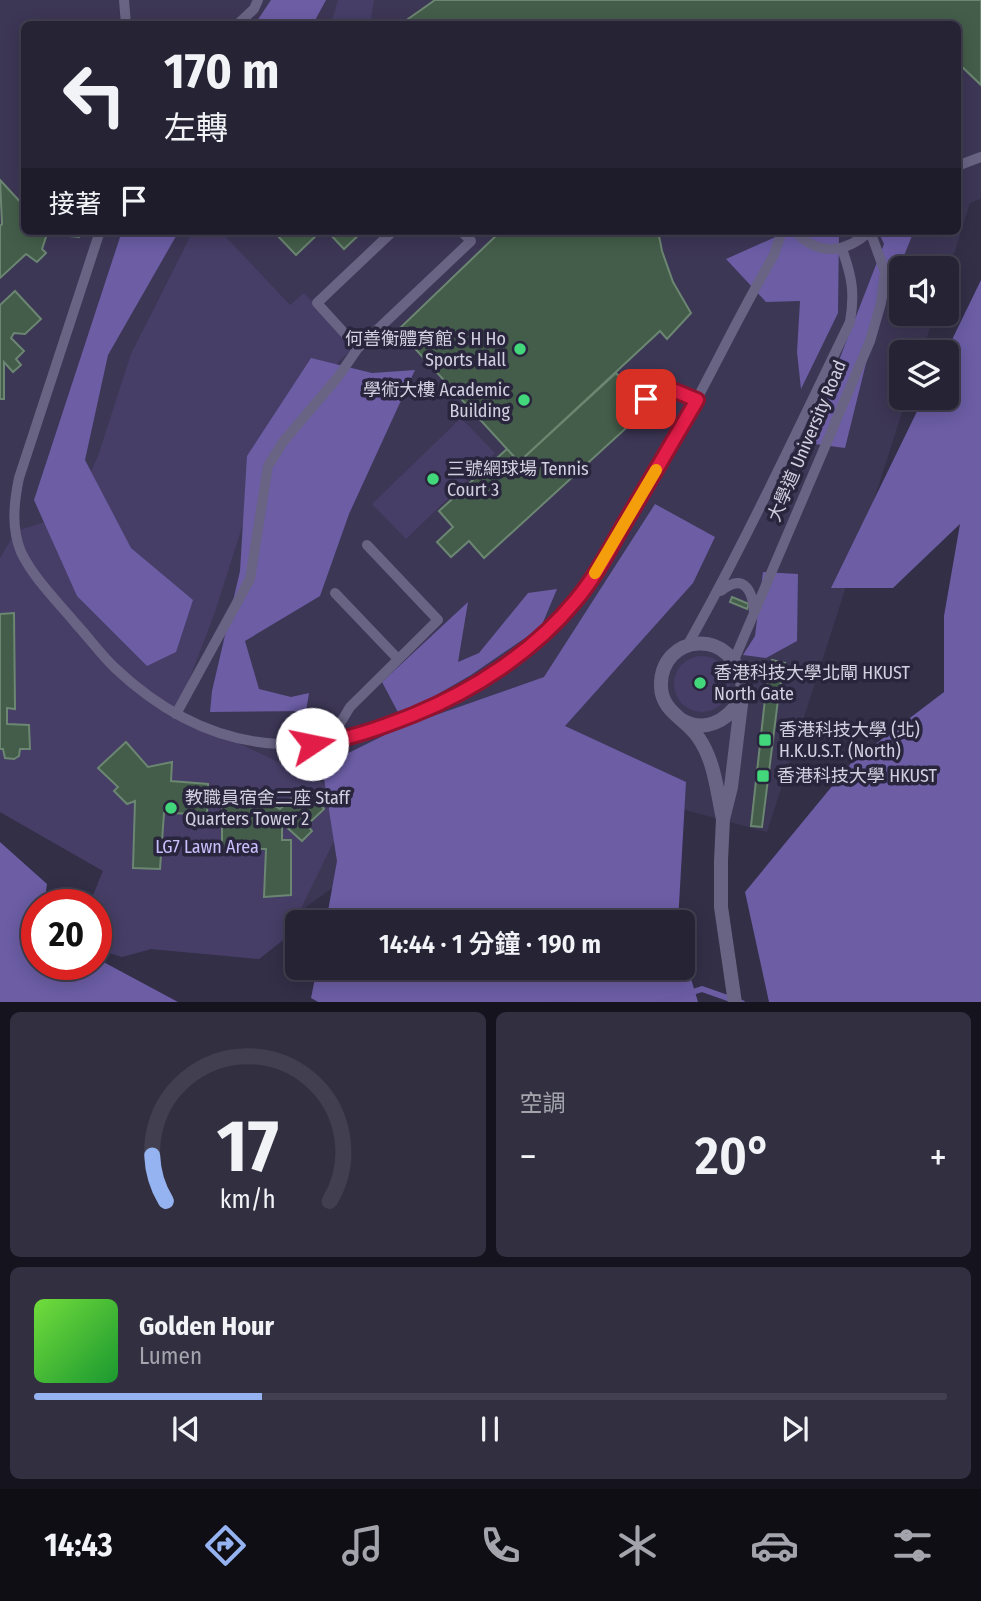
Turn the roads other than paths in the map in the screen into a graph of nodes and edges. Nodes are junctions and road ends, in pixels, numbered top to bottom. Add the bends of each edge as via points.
1 (124, 0) edge
2 (258, 0) edge
3 (125, 21) edge
4 (241, 21) edge
5 (981, 157) edge
6 (961, 164) edge
7 (99, 235) edge
8 (389, 235) edge
9 (465, 235) edge
10 (781, 235) edge
11 (797, 235) edge
12 (799, 235) edge
13 (866, 235) edge
14 (871, 235) edge
15 (842, 249) junction
16 (776, 250) junction
17 (358, 348) junction
18 (646, 399) dead end
19 (697, 400) junction
20 (367, 545) dead end
21 (335, 593) dead end
22 (716, 594) junction
23 (754, 616) junction
24 (687, 646) junction
25 (398, 659) junction
26 (734, 660) junction
27 (739, 702) junction
28 (176, 715) junction
29 (675, 716) junction
30 (312, 721) dead end
31 (329, 742) junction
32 (312, 744) junction
33 (723, 819) junction
34 (735, 1002) edge

1 - 3 lane
2 - 4 lane
5 - 6 lane
7 - 28 lane via 19,478 14,504 18,539 42,583 113,667
8 - 17 lane via 317,303
9 - 17 lane via 471,241
10 - 16 lane
11 - 16 lane
12 - 15 lane via 813,246
13 - 15 lane
14 - 23 lane, 大學道 University Road via 885,272 870,341
15 - 22 lane, 大學道 University Road via 852,281 850,323
16 - 19 lane
17 - 28 lane via 268,466 250,579
18 - 19 lane via 668,388
19 - 31 lane via 598,570 553,625 514,659 431,707
20 - 25 lane via 438,620
21 - 25 lane
22 - 23 lane via 729,584 747,587 753,595
22 - 24 lane, 大學道 University Road
23 - 26 lane, 大學道 University Road
24 - 26 street via 713,645
24 - 29 street, 大學道 University Road via 665,664 661,678 663,699
25 - 31 lane via 350,707
26 - 27 street, 大學道 University Road via 743,688
27 - 29 street via 718,723 688,724
27 - 33 street, 大學道 University Road
28 - 32 lane via 236,738
29 - 33 street, 大學道 University Road via 698,737 707,755
30 - 32 lane
31 - 32 lane
33 - 34 street, 大學道 University Road via 721,908

